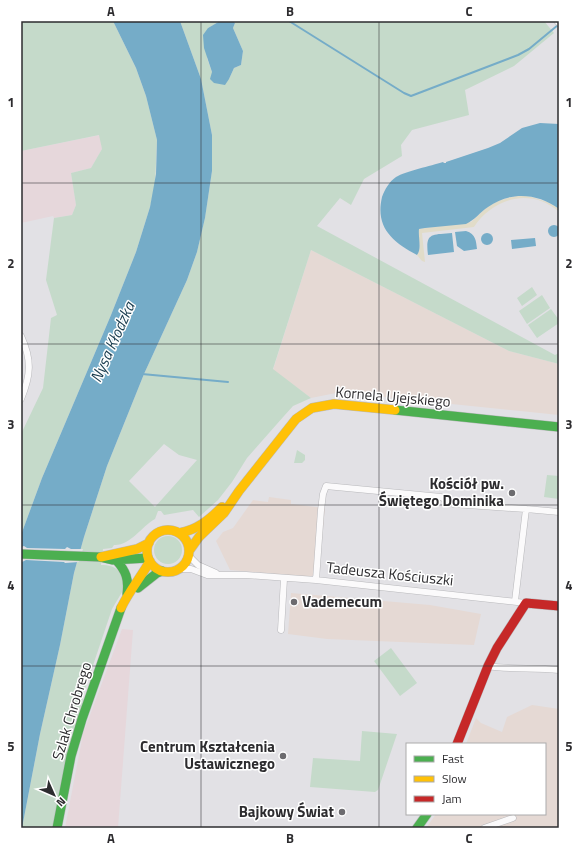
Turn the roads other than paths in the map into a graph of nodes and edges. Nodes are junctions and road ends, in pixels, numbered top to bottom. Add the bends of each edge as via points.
1 (557, 21) edge
2 (559, 23) edge
3 (21, 336) edge
4 (21, 399) edge
5 (559, 427) edge
6 (239, 491) junction
7 (526, 509) junction
8 (559, 512) edge
9 (179, 533) junction
10 (149, 543) junction
11 (189, 553) junction
12 (21, 554) edge
13 (108, 558) junction
14 (149, 559) junction
15 (178, 569) junction
16 (162, 571) junction
17 (217, 574) junction
18 (284, 579) junction
19 (316, 580) junction
20 (127, 595) junction
21 (515, 601) junction
22 (526, 602) junction
23 (123, 606) junction
24 (559, 606) edge
25 (281, 630) dead end
26 (488, 666) junction
27 (559, 670) edge
28 (457, 743) edge
29 (427, 815) edge
30 (513, 818) dead end
31 (57, 828) edge
32 (417, 828) edge
33 (484, 828) edge

1 - 2 street
3 - 4 street via 28,358 29,376
5 - 6 main road, Kornela Ujejskiego via 334,404 320,406 307,410 296,419
6 - 9 main road, Kornela Ujejskiego via 202,526 186,533
6 - 11 main road, Kornela Ujejskiego via 224,513 199,537
7 - 8 street
7 - 19 street via 453,504 441,497 326,486 323,494
7 - 21 street
9 - 10 main road via 163,530 152,537
9 - 11 main road via 187,542
10 - 13 main road via 137,550
10 - 14 main road
11 - 15 main road
11 - 17 street, Tadeusza Kościuszki via 198,565
12 - 13 main road
13 - 14 main road
13 - 20 main road via 122,567 127,575
14 - 16 main road
14 - 20 main road, Szlak Chrobrego via 142,576
15 - 16 main road
15 - 17 street, Tadeusza Kościuszki
16 - 23 main road, Szlak Chrobrego via 143,583
17 - 18 street, Tadeusza Kościuszki
18 - 19 street, Tadeusza Kościuszki
18 - 25 street
19 - 21 street, Tadeusza Kościuszki
20 - 23 main road, Szlak Chrobrego
21 - 22 street, Tadeusza Kościuszki
22 - 24 main road, Tadeusza Kościuszki
22 - 26 main road
23 - 31 main road, Szlak Chrobrego via 78,732
26 - 27 street
26 - 28 main road
29 - 32 main road
30 - 33 street

